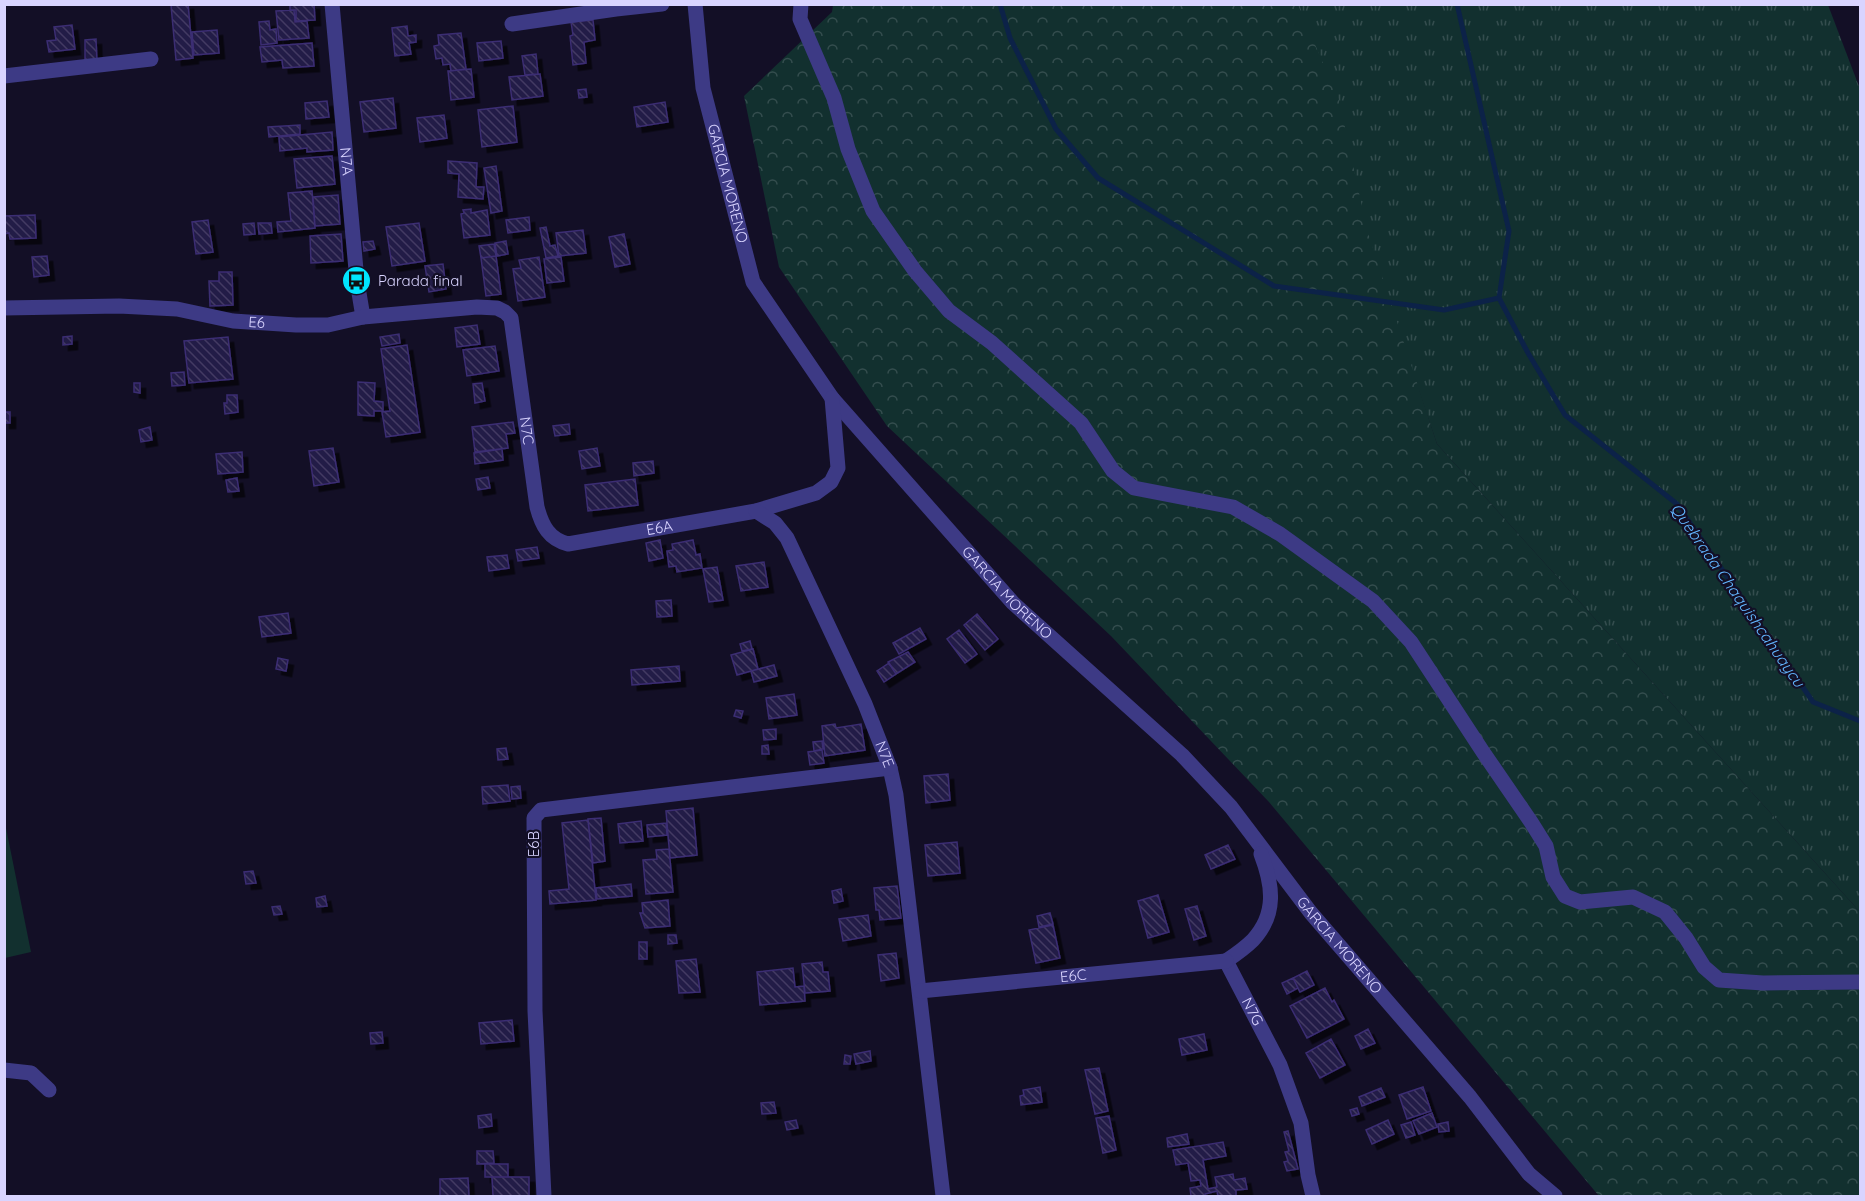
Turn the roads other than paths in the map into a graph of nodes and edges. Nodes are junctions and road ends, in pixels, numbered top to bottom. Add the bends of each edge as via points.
1 (332, 4) edge
2 (662, 4) edge
3 (696, 4) edge
4 (801, 4) edge
5 (512, 24) dead end
6 (151, 58) dead end
7 (4, 76) edge
8 (4, 308) edge
9 (505, 312) joint
10 (363, 317) junction
11 (832, 398) junction
12 (756, 511) junction
13 (561, 542) joint
14 (890, 768) junction
15 (1256, 840) junction
16 (1226, 962) junction
17 (1860, 982) edge
18 (920, 991) junction
19 (4, 1070) edge
20 (49, 1090) dead end
21 (544, 1197) edge
22 (943, 1197) edge
23 (1314, 1197) edge
24 (1555, 1197) edge

1 - 10 street, N7A
2 - 5 street
3 - 11 street, GARCIA MORENO via 703,88 753,282
4 - 17 street via 800,20 834,98 848,149 873,211 949,311 992,343 1082,423 1113,471 1134,488 1233,507 1280,534 1373,601 1411,642 1531,822 1546,846 1553,877 1565,896 1580,902 1633,897 1665,912 1704,967 1719,980
6 - 7 street
8 - 10 street, E6 via 177,309 233,321 296,325 328,325
9 - 10 street, E6 via 477,307
9 - 13 street, N7C via 511,318 539,515 546,531
11 - 12 street via 838,468 831,482 816,493
11 - 15 street, GARCIA MORENO via 1012,603 1182,755
12 - 13 street, E6A via 568,544
12 - 14 street, N7E via 775,523 787,538 865,704
14 - 18 street, N7E
14 - 21 street, E6B via 541,810 534,818 535,1011
15 - 16 street via 1268,872 1269,912 1253,940
15 - 24 street, GARCIA MORENO via 1311,913 1470,1097 1529,1174
16 - 18 street, E6C
16 - 23 street, N7G via 1280,1065 1301,1123
18 - 22 street, N7E
19 - 20 street via 31,1073

